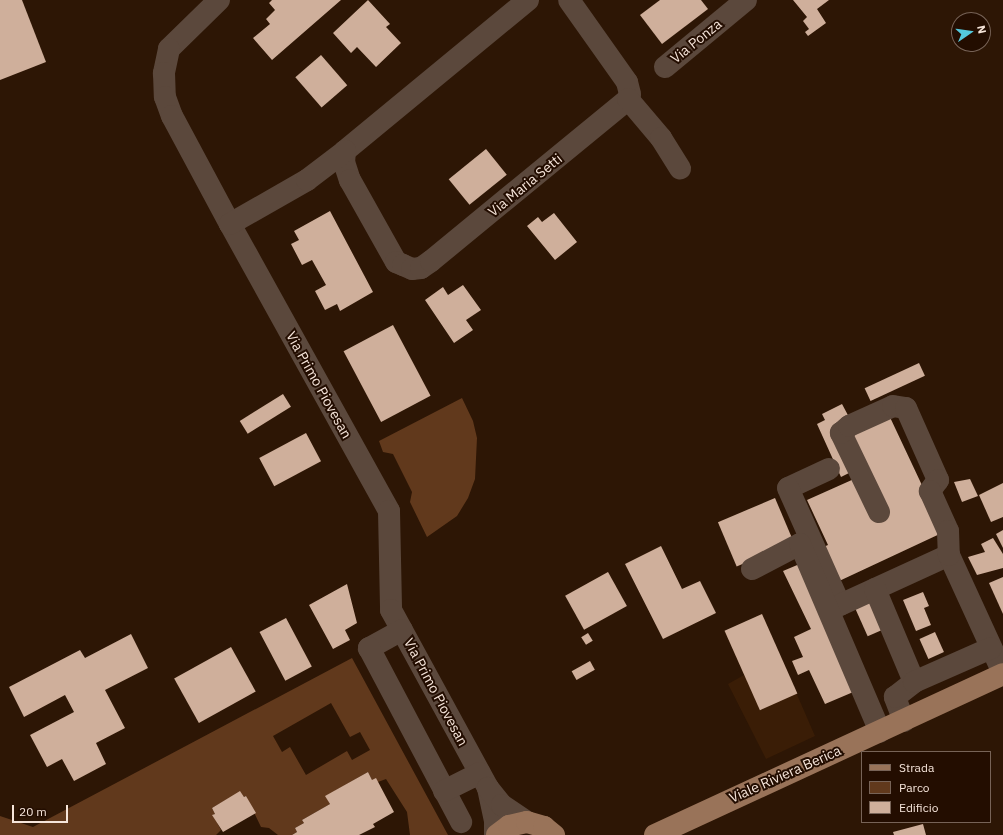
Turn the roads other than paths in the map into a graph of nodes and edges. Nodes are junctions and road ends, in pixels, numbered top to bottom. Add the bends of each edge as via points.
1 (219, 0) edge
2 (528, 0) edge
3 (569, 0) edge
4 (746, 0) edge
5 (665, 67) dead end
6 (628, 99) junction
7 (345, 151) junction
8 (680, 169) dead end
9 (307, 180) junction
10 (350, 180) junction
11 (230, 224) junction
12 (829, 469) dead end
13 (879, 512) dead end
14 (949, 555) junction
15 (752, 569) dead end
16 (875, 589) junction
17 (402, 630) junction
18 (991, 648) junction
19 (1003, 674) edge
20 (914, 682) junction
21 (904, 721) junction
22 (880, 732) junction
23 (484, 781) junction
24 (444, 791) junction
25 (461, 822) dead end
26 (527, 822) junction
27 (554, 834) edge
28 (496, 835) edge
29 (655, 835) edge

1 - 11 street, Via Primo Piovesan via 169,49 164,73 165,97 172,116
2 - 7 street
3 - 6 street via 627,82 630,94
4 - 5 street, Via Ponza
6 - 8 street via 661,138
6 - 10 street, Via Maria Setti via 421,268 412,269 396,262
7 - 9 street
7 - 10 street, Via Maria Setti via 344,162
9 - 10 street via 339,175
9 - 11 street
11 - 17 street, Via Primo Piovesan via 389,511 391,610
12 - 16 street via 788,488 840,605
13 - 14 street via 841,433 848,426 893,406 906,408 938,480 930,491 948,530
14 - 16 street
14 - 18 street
15 - 22 street via 800,544
16 - 20 street
17 - 23 street, Via Primo Piovesan
17 - 24 street via 369,648
18 - 19 street
18 - 20 street
19 - 21 main road, Viale Riviera Berica
20 - 21 street via 895,697
21 - 22 main road, Viale Riviera Berica
22 - 29 main road, Viale Riviera Berica
23 - 24 street
23 - 26 street via 512,813
23 - 28 street via 495,821
24 - 25 street
26 - 27 main road via 536,823
26 - 28 main road via 509,826

